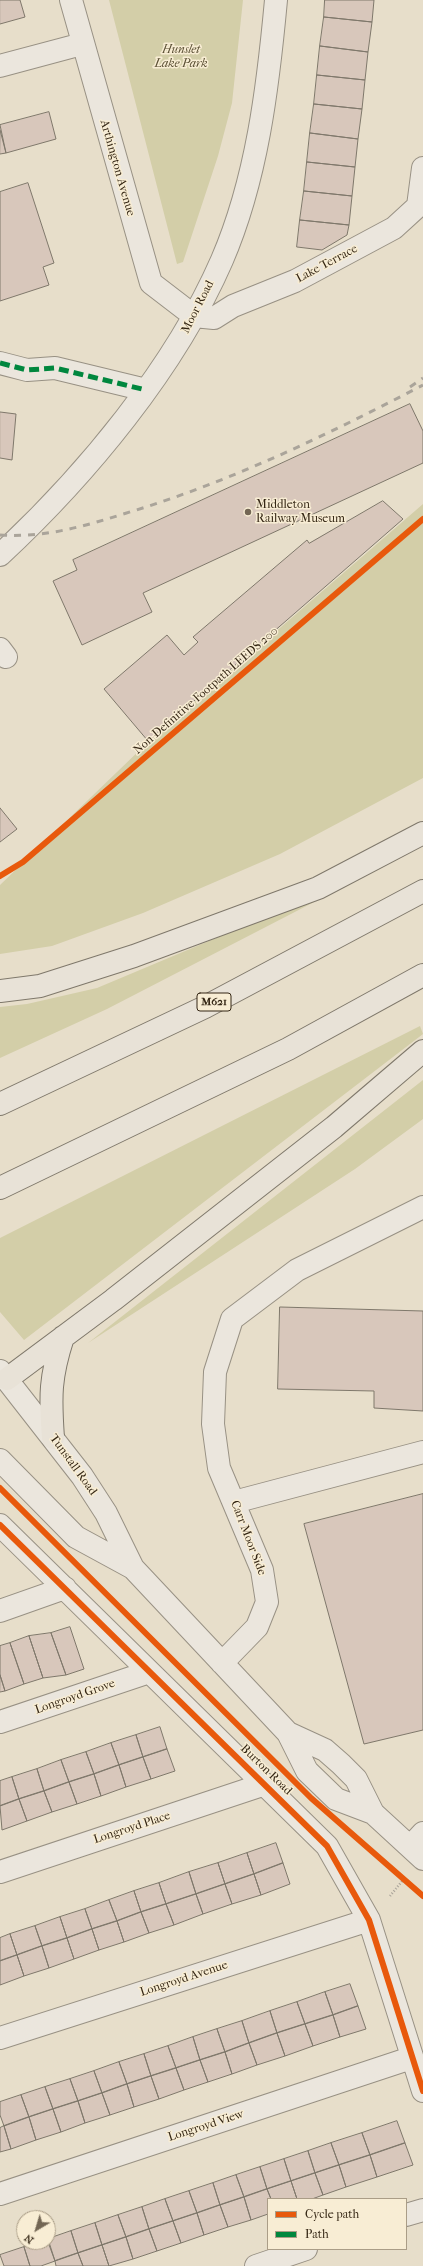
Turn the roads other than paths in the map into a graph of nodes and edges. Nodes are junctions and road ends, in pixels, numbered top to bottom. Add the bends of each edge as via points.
1 (71, 0) edge
2 (276, 0) edge
3 (82, 44) junction
4 (0, 66) edge
5 (423, 168) edge
6 (194, 316) junction
7 (0, 363) edge
8 (146, 390) junction
9 (0, 555) edge
10 (423, 833) edge
11 (423, 891) edge
12 (423, 975) edge
13 (0, 991) edge
14 (423, 1051) edge
15 (0, 1104) edge
16 (0, 1188) edge
17 (423, 1207) edge
18 (63, 1337) junction
19 (2, 1377) edge
20 (53, 1438) junction
21 (423, 1452) edge
22 (0, 1460) edge
23 (234, 1502) junction
24 (0, 1525) edge
25 (133, 1568) junction
26 (65, 1588) junction
27 (0, 1611) edge
28 (222, 1663) junction
29 (149, 1672) junction
30 (0, 1722) edge
31 (288, 1733) junction
32 (265, 1784) junction
33 (373, 1813) junction
34 (419, 1846) edge
35 (0, 1872) edge
36 (369, 1920) junction
37 (0, 2038) edge
38 (411, 2058) junction
39 (423, 2091) edge
40 (0, 2194) edge
41 (423, 2210) edge
42 (407, 2215) edge
43 (303, 2250) edge
44 (256, 2266) edge

1 - 3 street, Arthington Avenue
2 - 6 street, Moor Road via 260,124 243,200 222,259
3 - 4 street
3 - 6 street, Arthington Avenue via 151,283
5 - 6 street, Lake Terrace via 418,206 394,228 295,281 233,306 214,318
6 - 8 street, Moor Road via 172,354
7 - 8 street via 27,370 55,368
8 - 9 street, Moor Road via 94,456
10 - 13 highway via 318,888 134,956 40,986
11 - 15 highway, M621 via 205,1006
12 - 16 highway via 288,1049
14 - 18 highway via 334,1127
17 - 23 street, Carr Moor Side via 297,1270 232,1319 215,1372 213,1424 219,1468
18 - 19 highway
18 - 20 highway via 54,1365 50,1397
19 - 20 street, Tunstall Road
20 - 25 street, Tunstall Road via 106,1513
21 - 23 street
22 - 25 street, Tunstall Road via 76,1537
23 - 28 street, Carr Moor Side via 262,1570 267,1602 257,1627
24 - 26 street, Burton Road
25 - 28 street, Tunstall Road
26 - 27 street
26 - 29 street, Burton Road
28 - 31 street, Tunstall Road
29 - 30 street, Longroyd Grove
29 - 32 street, Burton Road
31 - 33 street, Tunstall Road via 325,1750 356,1778
31 - 33 street, Tunstall Road via 307,1771 336,1799
32 - 35 street, Longroyd Place
32 - 36 street, Burton Road via 327,1846
33 - 34 street, Tunstall Road
36 - 37 street, Longroyd Avenue
36 - 38 street, Burton Road
38 - 39 street, Burton Road
38 - 40 street, Longroyd View
41 - 42 street
43 - 44 street

